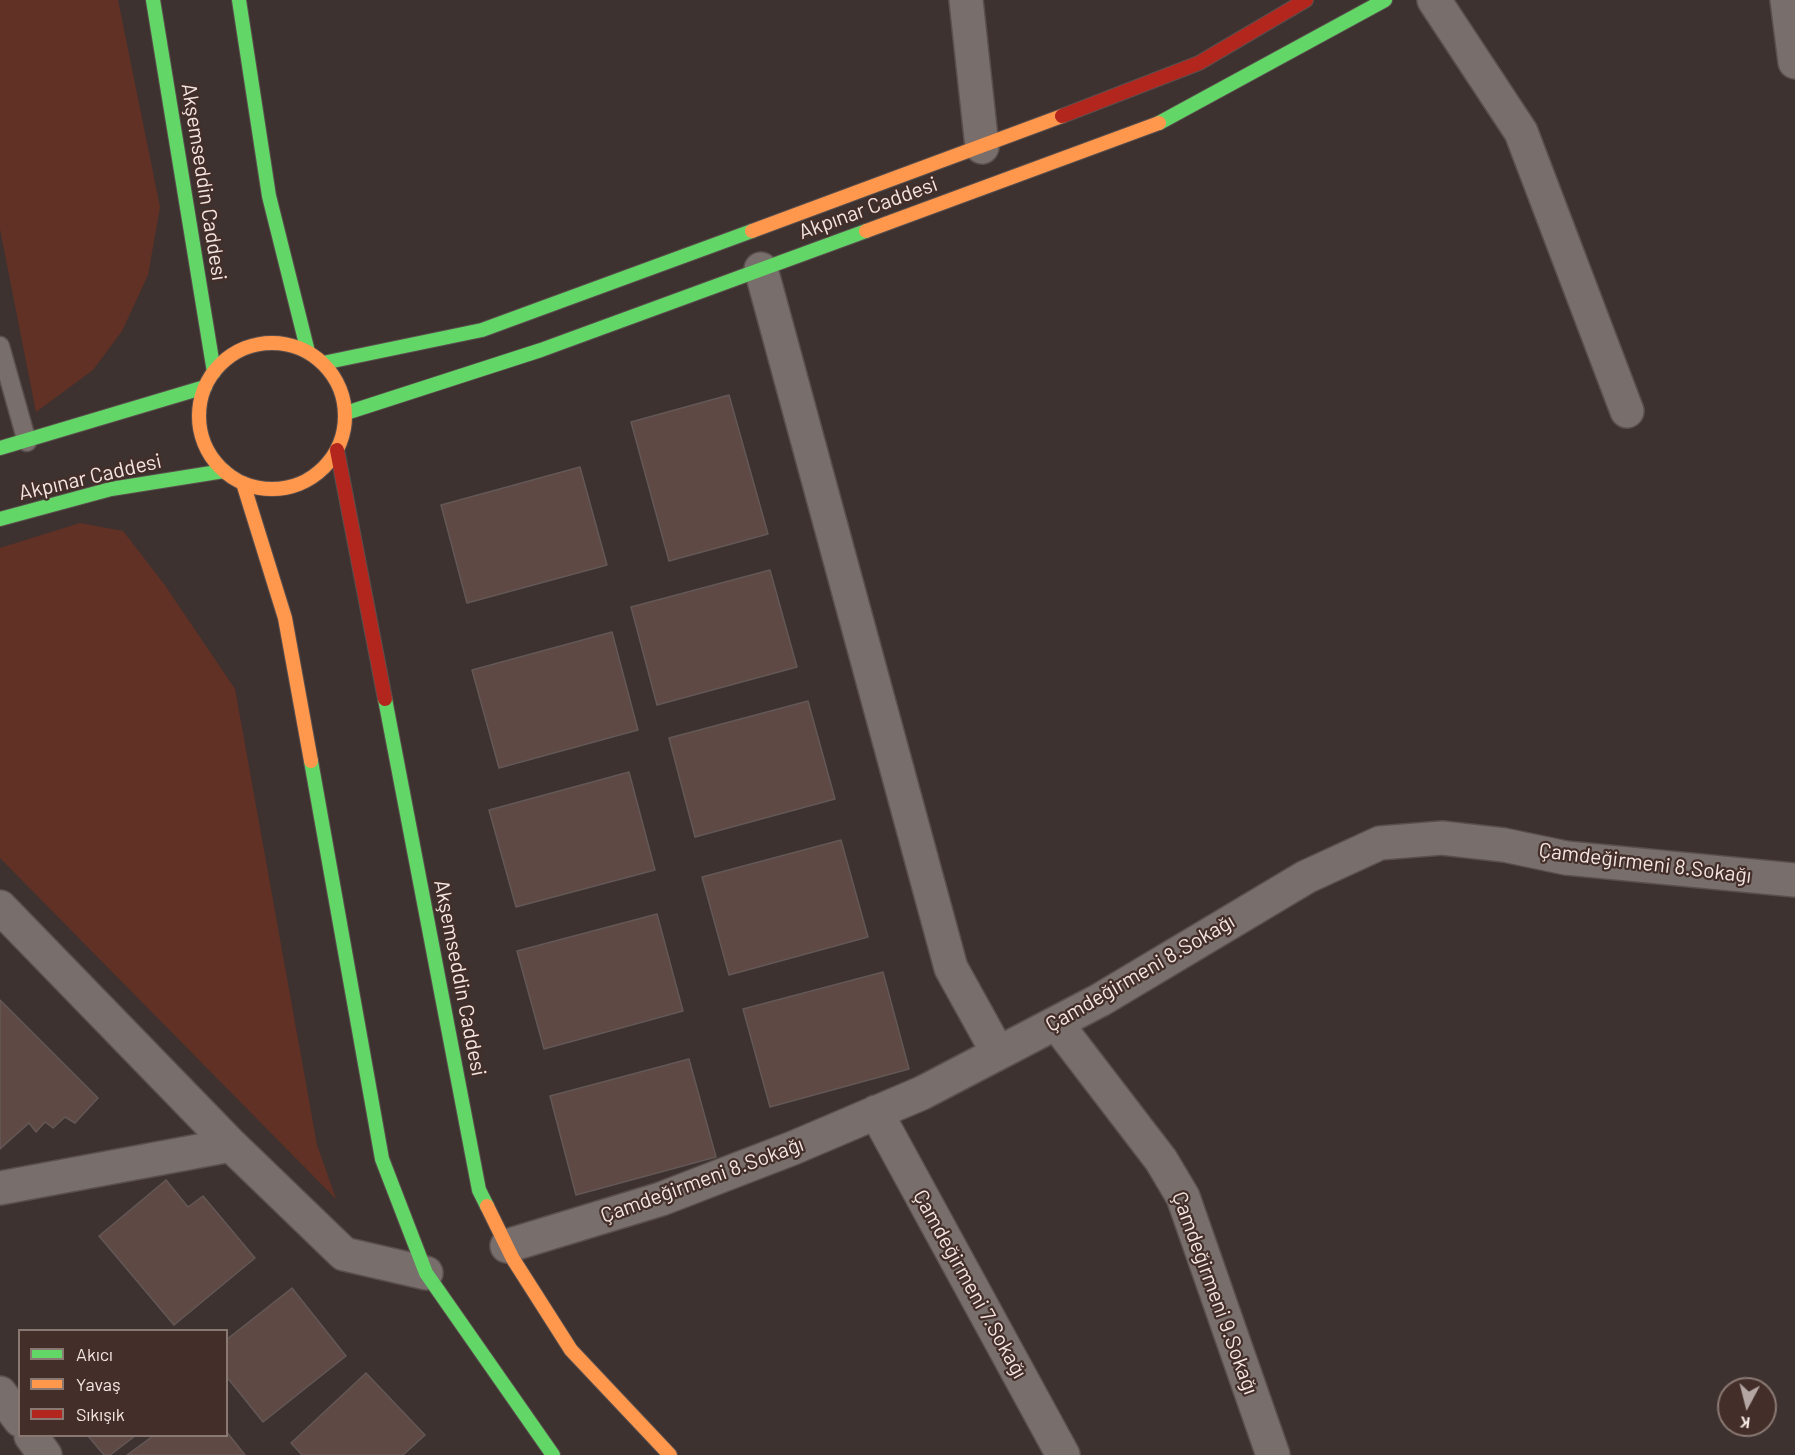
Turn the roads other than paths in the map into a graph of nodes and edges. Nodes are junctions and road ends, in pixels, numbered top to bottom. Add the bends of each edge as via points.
1 (153, 0) edge
2 (239, 0) edge
3 (966, 0) edge
4 (1306, 0) edge
5 (1385, 0) edge
6 (1434, 0) edge
7 (1786, 0) edge
8 (1794, 49) edge
9 (982, 147) junction
10 (761, 269) junction
11 (0, 346) edge
12 (308, 352) junction
13 (323, 363) junction
14 (214, 372) junction
15 (205, 387) junction
16 (1627, 411) dead end
17 (346, 413) junction
18 (27, 442) junction
19 (0, 448) edge
20 (338, 450) junction
21 (224, 471) junction
22 (243, 483) junction
23 (0, 519) edge
24 (1795, 880) edge
25 (0, 907) edge
26 (1056, 1023) junction
27 (998, 1053) junction
28 (876, 1112) junction
29 (231, 1145) junction
30 (0, 1188) edge
31 (507, 1246) junction
32 (426, 1273) junction
33 (0, 1393) edge
34 (18, 1417) edge
35 (32, 1437) edge
36 (45, 1455) edge
37 (553, 1455) edge
38 (670, 1455) edge
39 (1063, 1455) edge
40 (1273, 1455) edge

1 - 14 main road, Akşemseddin Caddesi
2 - 12 main road via 269,196
3 - 9 street
4 - 9 main road, Akpınar Caddesi via 1199,63
5 - 10 main road, Akpınar Caddesi via 1151,128
6 - 16 street via 1521,132
7 - 8 street
9 - 13 main road, Akpınar Caddesi via 482,330
10 - 17 main road, Akpınar Caddesi via 541,350
10 - 27 street via 951,968
11 - 18 lane
12 - 13 main road
12 - 14 main road via 267,343 247,347
13 - 17 main road via 335,378
14 - 15 main road
15 - 18 main road
15 - 21 main road via 200,414 203,441
17 - 20 main road
18 - 19 main road
20 - 22 main road via 307,481 286,488 264,489
20 - 31 main road, Akşemseddin Caddesi via 479,1190
21 - 22 main road
21 - 23 main road, Akpınar Caddesi via 111,489
22 - 32 main road via 285,618 382,1159
24 - 26 street, Çamdeğirmeni 8.Sokağı via 1566,858 1442,838 1380,843 1306,877
25 - 29 street
26 - 27 street, Çamdeğirmeni 8.Sokağı
26 - 40 street, Çamdeğirmeni 9.Sokağı via 1161,1160 1183,1197
27 - 28 street, Çamdeğirmeni 8.Sokağı
28 - 31 street, Çamdeğirmeni 8.Sokağı via 661,1198
28 - 39 street, Çamdeğirmeni 7.Sokağı
29 - 30 street
29 - 32 street via 344,1254
31 - 38 main road, Akşemseddin Caddesi via 571,1350
32 - 37 main road
33 - 34 street
35 - 36 street

